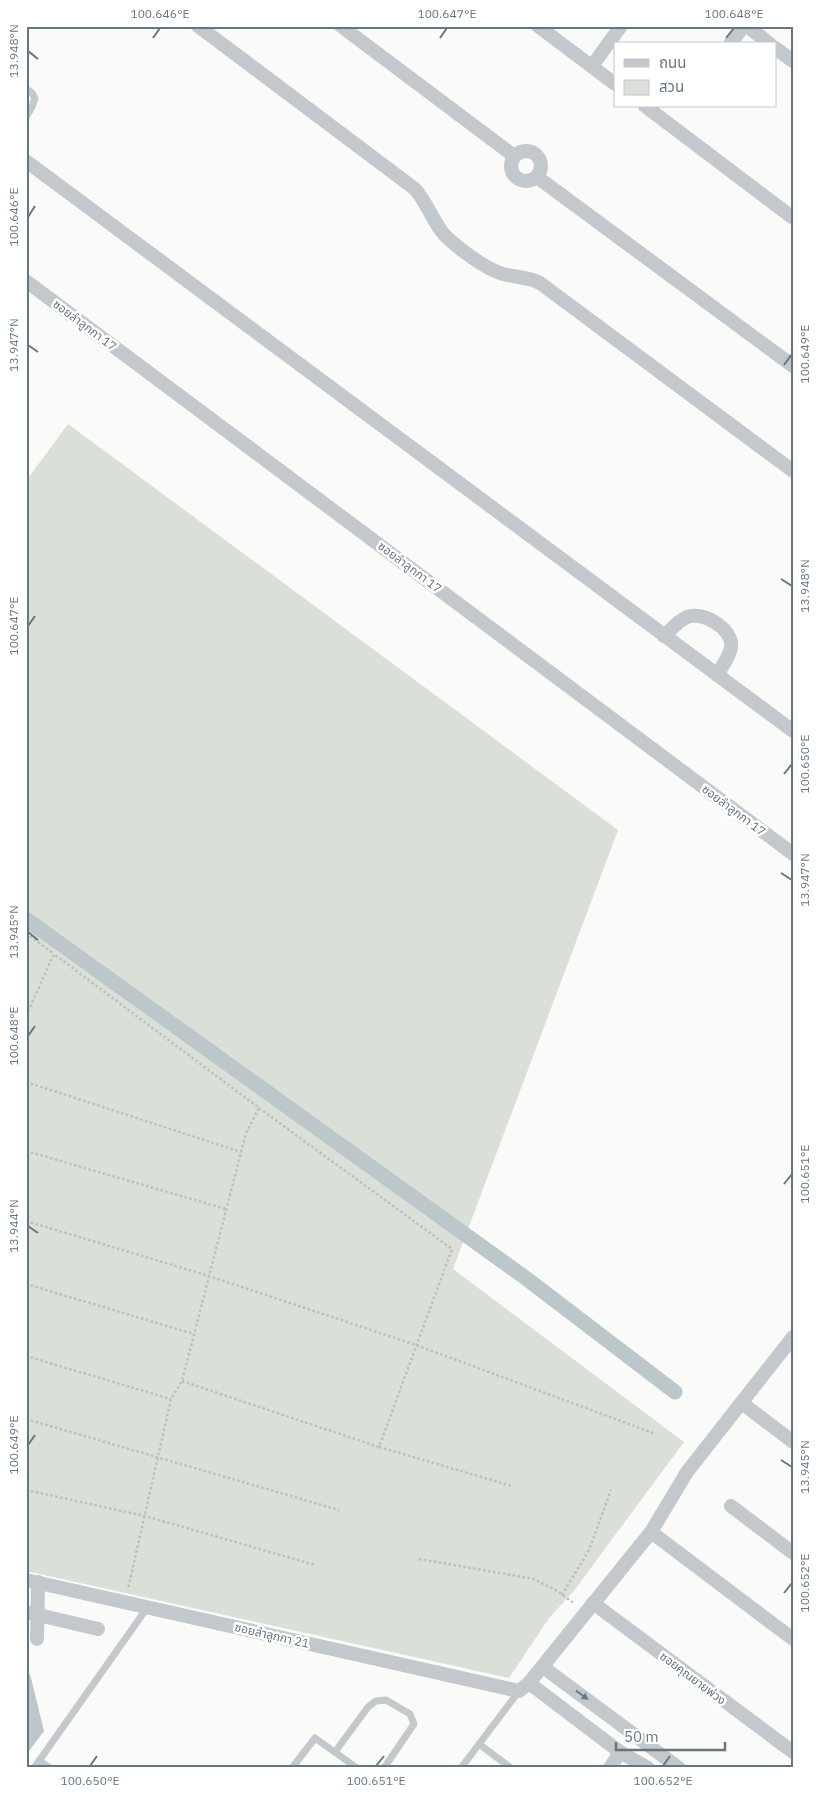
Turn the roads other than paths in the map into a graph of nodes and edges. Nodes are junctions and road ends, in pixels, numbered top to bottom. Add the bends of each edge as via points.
1 (198, 26) edge
2 (341, 26) edge
3 (538, 26) edge
4 (621, 26) edge
5 (745, 26) edge
6 (732, 42) edge
7 (767, 42) edge
8 (776, 49) edge
9 (793, 61) edge
10 (592, 66) junction
11 (614, 83) edge
12 (26, 89) edge
13 (648, 108) edge
14 (26, 117) edge
15 (514, 156) junction
16 (26, 161) edge
17 (537, 176) junction
18 (793, 218) edge
19 (26, 281) edge
20 (793, 366) edge
21 (793, 471) edge
22 (664, 636) junction
23 (717, 675) junction
24 (793, 731) edge
25 (793, 854) edge
26 (793, 1337) edge
27 (742, 1402) junction
28 (793, 1442) edge
29 (731, 1506) dead end
30 (651, 1532) junction
31 (793, 1553) edge
32 (32, 1581) edge
33 (147, 1607) junction
34 (590, 1608) junction
35 (32, 1614) edge
36 (98, 1629) dead end
37 (37, 1639) dead end
38 (793, 1639) edge
39 (543, 1667) junction
40 (524, 1687) junction
41 (614, 1719) junction
42 (601, 1737) junction
43 (479, 1744) junction
44 (335, 1752) junction
45 (620, 1752) junction
46 (793, 1752) edge
47 (39, 1760) junction
48 (34, 1768) edge
49 (50, 1768) edge
50 (292, 1768) edge
51 (357, 1768) edge
52 (384, 1768) edge
53 (461, 1768) edge
54 (511, 1768) edge
55 (610, 1768) edge
56 (648, 1768) edge
57 (679, 1768) edge

1 - 21 street via 415,189 448,239 497,273 540,283
2 - 15 street
3 - 10 street
4 - 10 street
5 - 6 street
5 - 7 street
8 - 9 street
10 - 11 street
12 - 14 lane via 35,98
13 - 18 street
15 - 17 street via 510,168 518,180 525,182
15 - 17 street via 527,150 539,157 541,170
16 - 22 street
17 - 20 street
19 - 25 street, ซอยลำลูกกา 17
22 - 23 street
22 - 23 street via 685,617 705,616 718,625 728,634 732,644
23 - 24 street
26 - 27 street
27 - 28 street
27 - 30 street via 687,1472
29 - 31 street
30 - 34 street
30 - 38 street
32 - 33 street, ซอยลำลูกกา 21
32 - 35 street
33 - 40 street, ซอยลำลูกกา 21
33 - 47 lane
34 - 39 street
34 - 46 street, ซอยคุณยายพ่วง
35 - 36 street
35 - 37 street
39 - 40 street
39 -> 41 street
40 - 42 street
40 - 43 lane
41 - 42 street
41 - 57 street
42 - 45 street
43 - 53 lane
43 - 54 lane
44 - 50 lane via 316,1738
44 - 51 lane
44 - 52 lane via 368,1707 376,1701 386,1700 410,1714 414,1724
45 - 55 street
45 - 56 street
47 - 48 lane
47 - 49 lane

